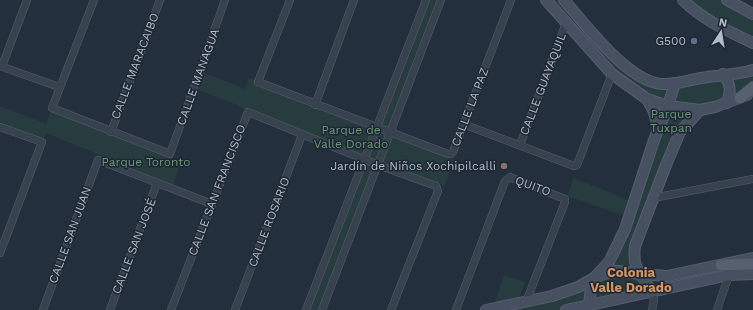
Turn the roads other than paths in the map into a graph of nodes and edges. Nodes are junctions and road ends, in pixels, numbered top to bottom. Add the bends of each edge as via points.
1 (28, 0) edge
2 (94, 0) edge
3 (160, 0) edge
4 (226, 0) edge
5 (290, 0) edge
6 (354, 0) edge
7 (426, 0) edge
8 (441, 0) edge
9 (511, 0) edge
10 (546, 0) edge
11 (564, 0) edge
12 (683, 0) edge
13 (728, 0) edge
14 (753, 14) edge
15 (566, 23) junction
16 (753, 43) edge
17 (1, 66) edge
18 (753, 70) edge
19 (612, 74) junction
20 (723, 74) junction
21 (675, 83) junction
22 (59, 87) junction
23 (753, 88) edge
24 (753, 93) edge
25 (740, 98) junction
26 (647, 99) junction
27 (727, 103) junction
28 (315, 105) junction
29 (668, 106) junction
30 (700, 110) junction
31 (463, 124) junction
32 (0, 127) edge
33 (376, 128) junction
34 (658, 128) junction
35 (110, 132) junction
36 (390, 133) junction
37 (302, 135) junction
38 (520, 145) junction
39 (364, 160) junction
40 (378, 165) junction
41 (753, 179) edge
42 (157, 183) junction
43 (653, 198) junction
44 (212, 204) junction
45 (0, 253) edge
46 (753, 258) edge
47 (753, 264) edge
48 (720, 265) junction
49 (640, 274) junction
50 (753, 274) edge
51 (730, 275) junction
52 (594, 278) junction
53 (652, 292) junction
54 (526, 302) junction
55 (588, 307) edge
56 (43, 310) edge
57 (110, 310) edge
58 (171, 310) edge
59 (236, 310) edge
60 (306, 310) edge
61 (322, 310) edge
62 (391, 310) edge
63 (456, 310) edge
64 (486, 310) edge
65 (566, 310) edge
66 (652, 310) edge
67 (717, 310) edge

1 - 17 street
2 - 22 street
3 - 35 street, CALLE MARACAIBO
4 - 35 street, CALLE MANAGUA via 170,154
5 - 28 street via 258,82
6 - 28 street
7 - 33 street
8 - 36 street
9 - 31 street, CALLE LA PAZ
10 - 15 street
11 - 21 street via 620,63 633,73 655,84
12 - 16 street via 704,18
13 - 14 street
15 - 19 street
15 - 38 street, CALLE GUAYAQUIL
17 - 22 street
18 - 20 street
19 - 26 street
19 - 38 street via 577,165
20 - 21 street
20 - 27 street via 730,85
21 - 29 street
22 - 35 street via 52,108
23 - 25 main road
24 - 25 street
25 - 27 street
26 - 29 street
26 - 34 street
27 - 30 street
28 - 33 street
29 - 30 street
29 - 34 street
30 - 43 street via 681,130
31 - 36 street, CALLE LA PAZ via 451,154
31 - 38 street
32 - 45 street via 42,142
33 - 36 street
33 - 39 street
34 - 52 street via 625,228 609,262
36 - 40 street
37 - 39 street, CALLE SAN FRANCISCO
37 - 44 street, CALLE SAN FRANCISCO via 248,112
37 - 59 street, CALLE ROSARIO
39 - 40 street, CALLE SAN FRANCISCO
39 - 60 street
40 - 61 street
40 - 62 street, CALLE SAN FRANCISCO via 438,188
41 - 43 street
42 - 44 street
42 - 56 street, CALLE SAN JUAN via 98,160
42 - 57 street, CALLE SAN JOSÉ
43 - 49 street via 635,246 635,265
44 - 58 street, CALLE SAN FRANCISCO
46 - 48 street
47 - 48 main road
48 - 49 street via 676,275
49 - 52 street via 619,271
49 - 53 street
50 - 51 street
51 - 53 street
51 - 67 street
52 - 54 street via 578,287
52 - 55 street
53 - 55 street
53 - 66 street
54 - 63 street, QUITO via 565,199 510,178 504,181
54 - 64 street
55 - 65 street

